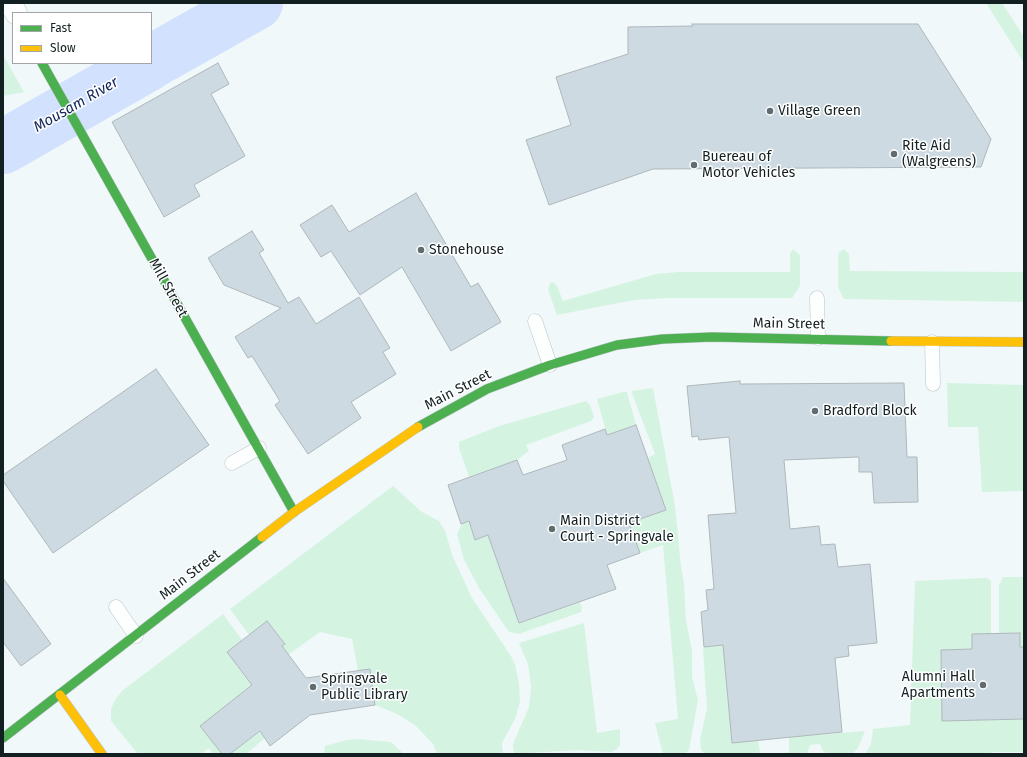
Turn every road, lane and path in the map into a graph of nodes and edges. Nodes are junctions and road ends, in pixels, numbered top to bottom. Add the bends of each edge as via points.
1 (10, 3) edge
2 (15, 12) edge
3 (43, 64) edge
4 (817, 298) dead end
5 (535, 321) dead end
6 (818, 338) junction
7 (932, 342) junction
8 (1024, 342) edge
9 (550, 365) junction
10 (933, 384) dead end
11 (258, 448) junction
12 (232, 463) dead end
13 (294, 512) junction
14 (116, 607) dead end
15 (136, 636) junction
16 (60, 695) junction
17 (3, 738) edge
18 (102, 754) edge

1 - 2 street
3 - 11 main road, Mill Street
4 - 6 lane
5 - 9 lane
6 - 7 main road, Main Street
6 - 9 main road, Main Street via 664,339 617,345
7 - 8 main road, Main Street
7 - 10 lane
9 - 13 main road, Main Street via 486,389 453,406 419,426
11 - 12 lane
11 - 13 main road, Mill Street
13 - 15 main road, Main Street
14 - 15 lane
15 - 16 main road, Main Street
16 - 17 main road, Main Street
16 - 18 main road

